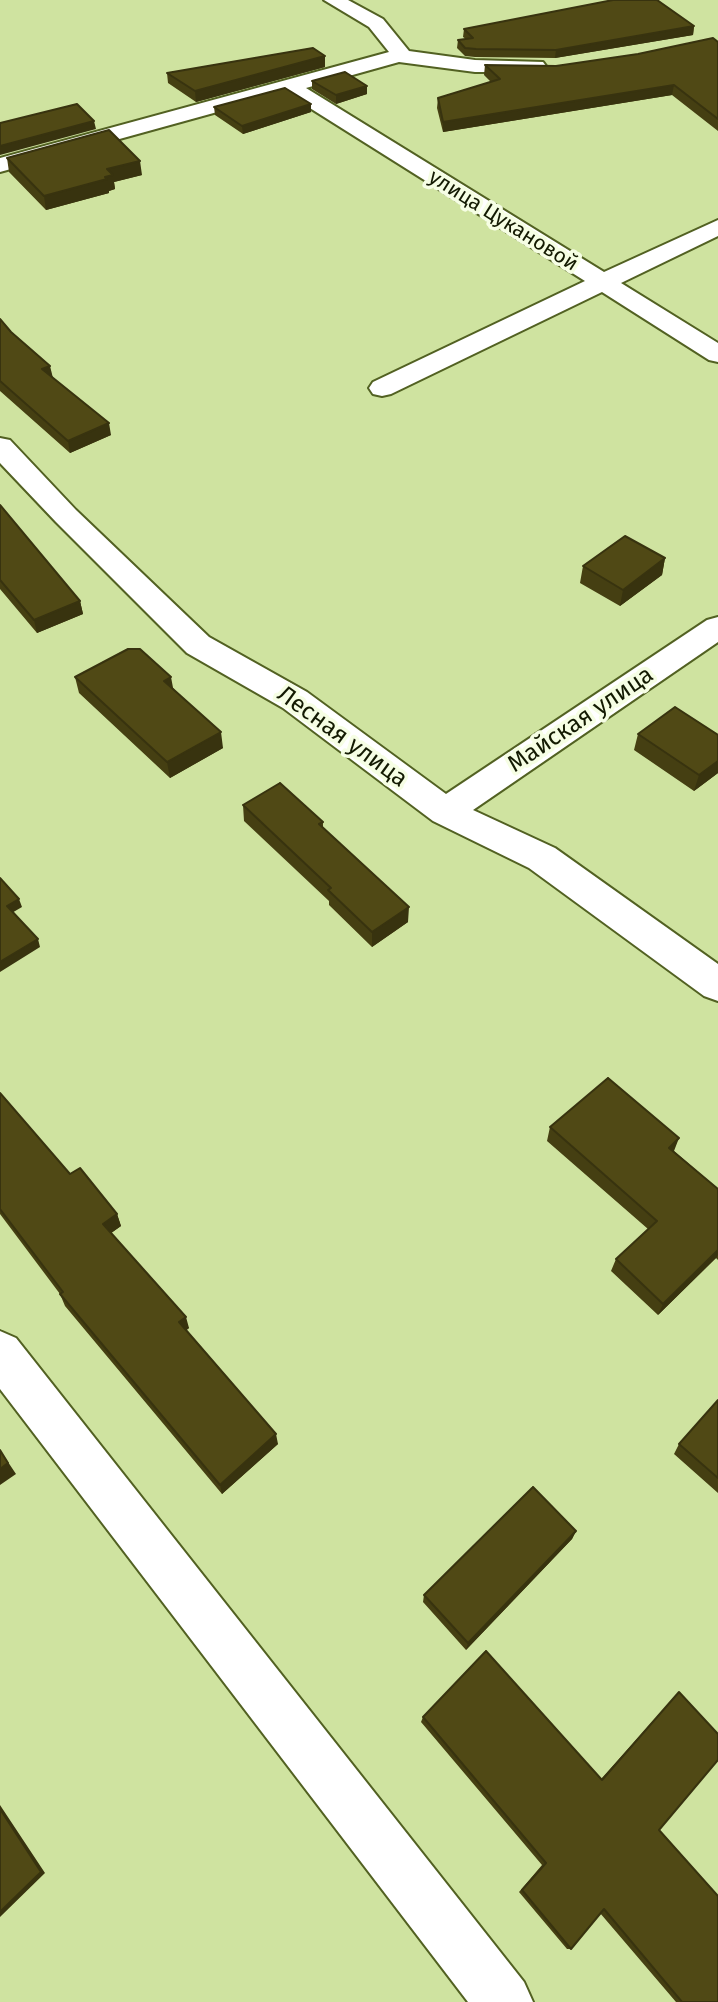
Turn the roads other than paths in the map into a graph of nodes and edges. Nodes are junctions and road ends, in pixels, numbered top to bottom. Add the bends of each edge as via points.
1 (334, 0) edge
2 (399, 56) junction
3 (555, 67) edge
4 (290, 87) junction
5 (0, 165) edge
6 (718, 227) edge
7 (601, 283) junction
8 (718, 354) edge
9 (382, 388) dead end
10 (0, 446) edge
11 (718, 627) edge
12 (445, 812) junction
13 (718, 985) edge
14 (0, 1353) edge
15 (504, 2002) edge

1 - 2 street via 376,23
2 - 3 street via 475,66
2 - 4 street
4 - 5 street
4 - 7 street, улица Цукановой
6 - 7 street
7 - 8 street, улица Цукановой
7 - 9 street
10 - 12 street, Лесная улица via 198,645 295,700
11 - 12 street, Майская улица
12 - 13 street, Лесная улица via 542,858
14 - 15 street

